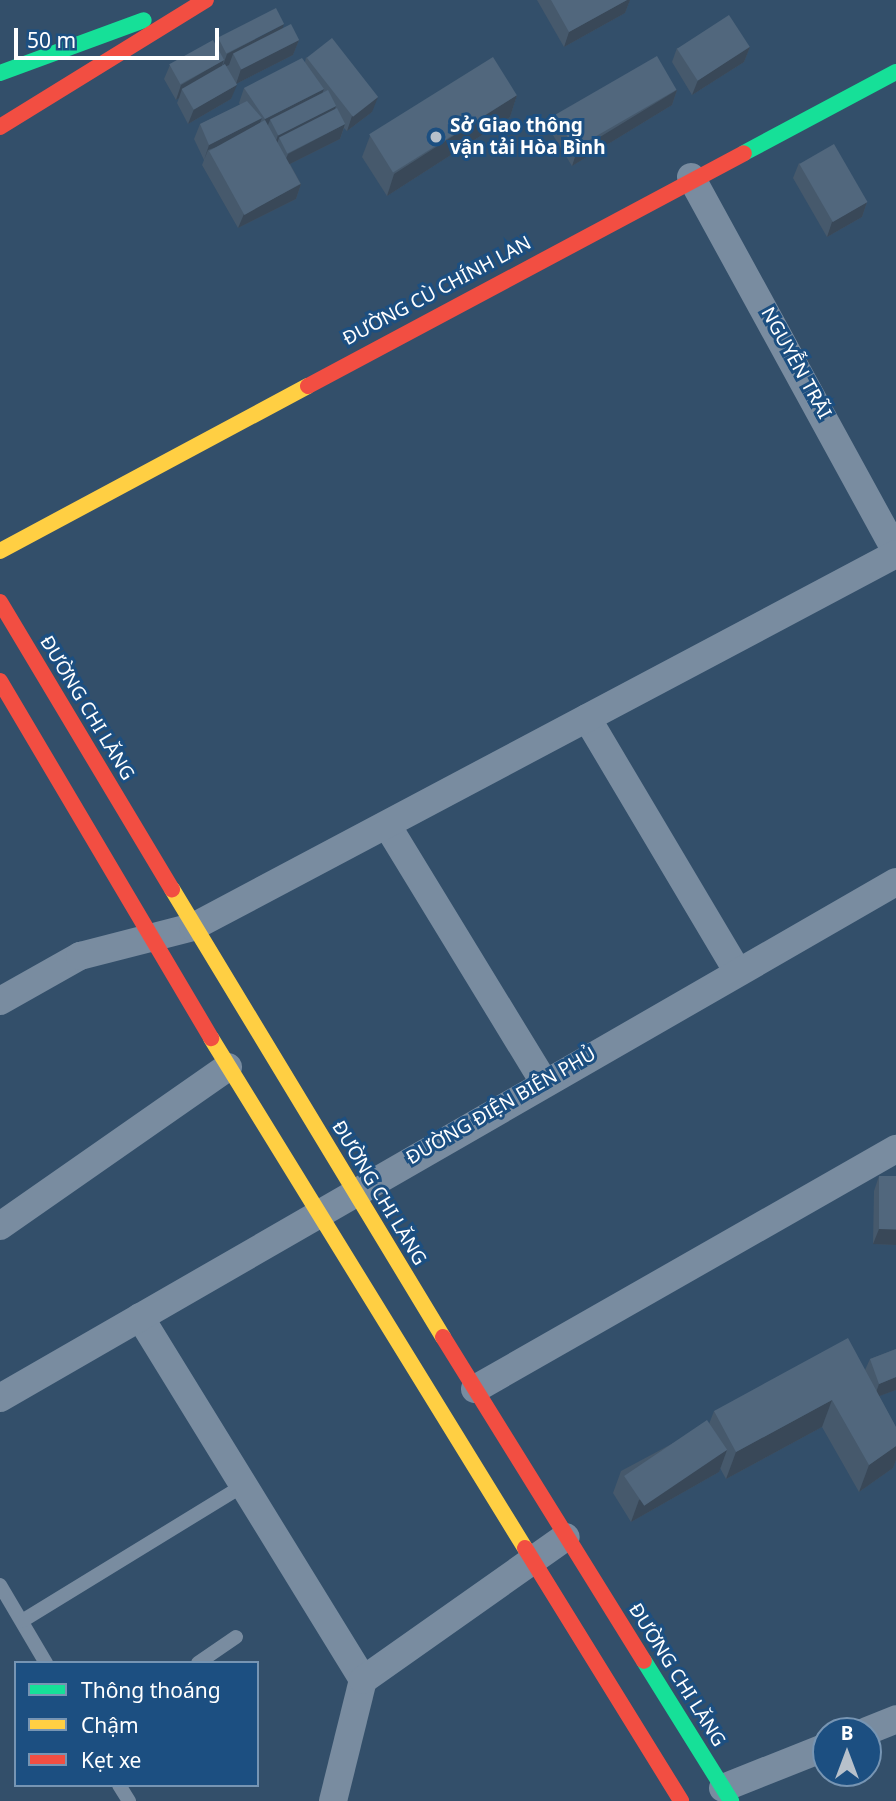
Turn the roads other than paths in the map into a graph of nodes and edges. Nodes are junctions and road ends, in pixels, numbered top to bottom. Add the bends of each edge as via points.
1 (187, 0) edge
2 (206, 0) edge
3 (896, 72) edge
4 (0, 73) edge
5 (0, 127) edge
6 (691, 177) junction
7 (0, 551) edge
8 (896, 553) edge
9 (0, 602) edge
10 (0, 681) edge
11 (586, 718) junction
12 (387, 825) junction
13 (896, 882) edge
14 (193, 928) junction
15 (148, 934) junction
16 (738, 972) junction
17 (0, 1001) edge
18 (228, 1066) junction
19 (544, 1082) junction
20 (896, 1149) edge
21 (352, 1191) junction
22 (318, 1212) junction
23 (0, 1226) edge
24 (139, 1317) junction
25 (475, 1389) junction
26 (0, 1398) edge
27 (242, 1486) junction
28 (566, 1537) junction
29 (533, 1560) junction
30 (0, 1585) edge
31 (22, 1622) junction
32 (236, 1637) dead end
33 (45, 1661) edge
34 (201, 1661) edge
35 (363, 1680) junction
36 (812, 1754) edge
37 (727, 1795) edge
38 (333, 1801) edge
39 (681, 1801) edge

1 - 4 main road
2 - 5 main road
3 - 6 main road, ĐƯỜNG CÙ CHÍNH LAN
6 - 7 main road, ĐƯỜNG CÙ CHÍNH LAN
6 - 8 street, NGUYỄN TRÃI
8 - 11 street
9 - 14 main road, ĐƯỜNG CHI LĂNG
10 - 15 main road
11 - 12 street
11 - 16 street
12 - 14 street
12 - 19 street
13 - 16 street, ĐƯỜNG ĐIỆN BIÊN PHỦ
14 - 15 street
14 - 21 main road, ĐƯỜNG CHI LĂNG
15 - 17 street via 80,956
15 - 18 main road
16 - 19 street, ĐƯỜNG ĐIỆN BIÊN PHỦ
18 - 22 main road
18 - 23 street
19 - 21 street, ĐƯỜNG ĐIỆN BIÊN PHỦ
20 - 25 street
21 - 22 street, ĐƯỜNG ĐIỆN BIÊN PHỦ
21 - 25 main road, ĐƯỜNG CHI LĂNG
22 - 24 street, ĐƯỜNG ĐIỆN BIÊN PHỦ
22 - 29 main road
24 - 26 street, ĐƯỜNG ĐIỆN BIÊN PHỦ
24 - 27 street
25 - 28 main road, ĐƯỜNG CHI LĂNG
27 - 31 lane
27 - 35 street
28 - 29 street
28 - 37 main road, ĐƯỜNG CHI LĂNG
29 - 35 street
29 - 39 main road
30 - 31 lane
31 - 33 lane
32 - 34 lane
35 - 38 street
36 - 37 street

